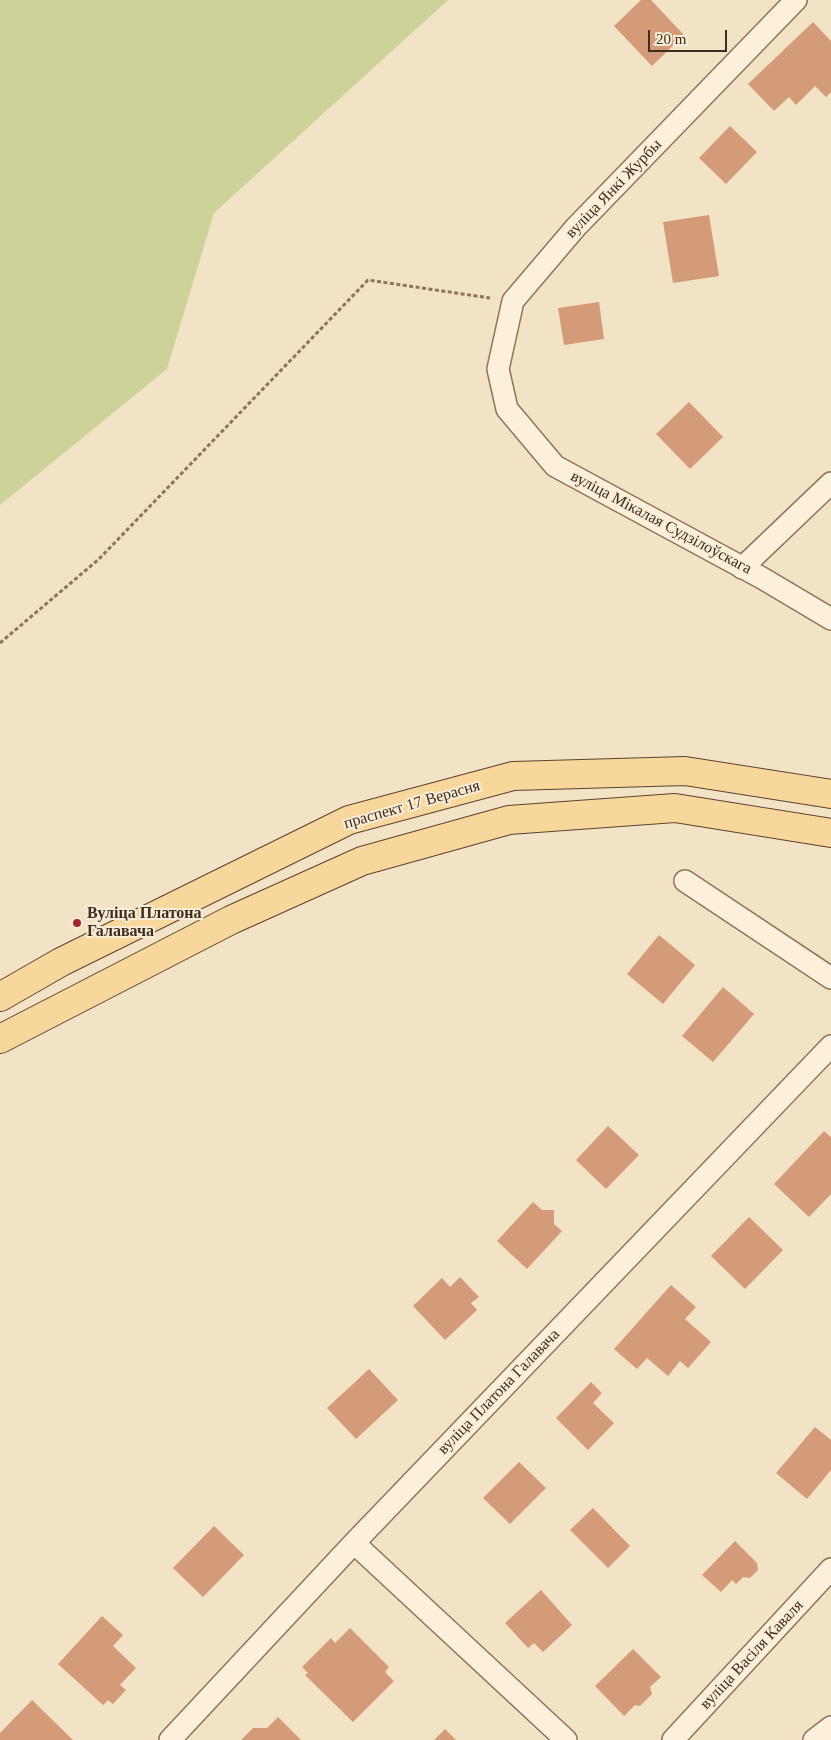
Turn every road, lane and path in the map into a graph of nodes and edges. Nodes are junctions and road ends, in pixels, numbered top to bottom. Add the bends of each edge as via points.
1 (796, 0) edge
2 (513, 302) junction
3 (507, 409) joint
4 (831, 483) edge
5 (742, 568) junction
6 (831, 619) edge
7 (0, 643) edge
8 (831, 794) edge
9 (831, 833) edge
10 (685, 881) dead end
11 (831, 978) edge
12 (0, 997) edge
13 (0, 1039) edge
14 (831, 1046) edge
15 (354, 1543) junction
16 (831, 1569) edge
17 (831, 1727) edge
18 (170, 1740) edge
19 (566, 1740) edge
20 (673, 1740) edge
21 (814, 1740) edge

1 - 2 street, вуліца Янкі Журбы via 576,227
2 - 3 street, вуліца Янкі Журбы via 498,369
2 - 7 path via 368,280 99,559
3 - 5 street, вуліца Мікалая Судзілоўскага via 555,466
4 - 5 street
5 - 6 street, вуліца Мікалая Судзілоўскага
8 - 12 main road, праспект 17 Верасня via 685,770 513,776 349,820 61,962
9 - 13 main road via 675,808 509,820 362,861 222,925
10 - 11 street
14 - 15 street, вуліца Платона Галавача
15 - 18 street, вуліца Платона Галавача
15 - 19 street
16 - 20 street, вуліца Васіля Каваля
17 - 21 street

